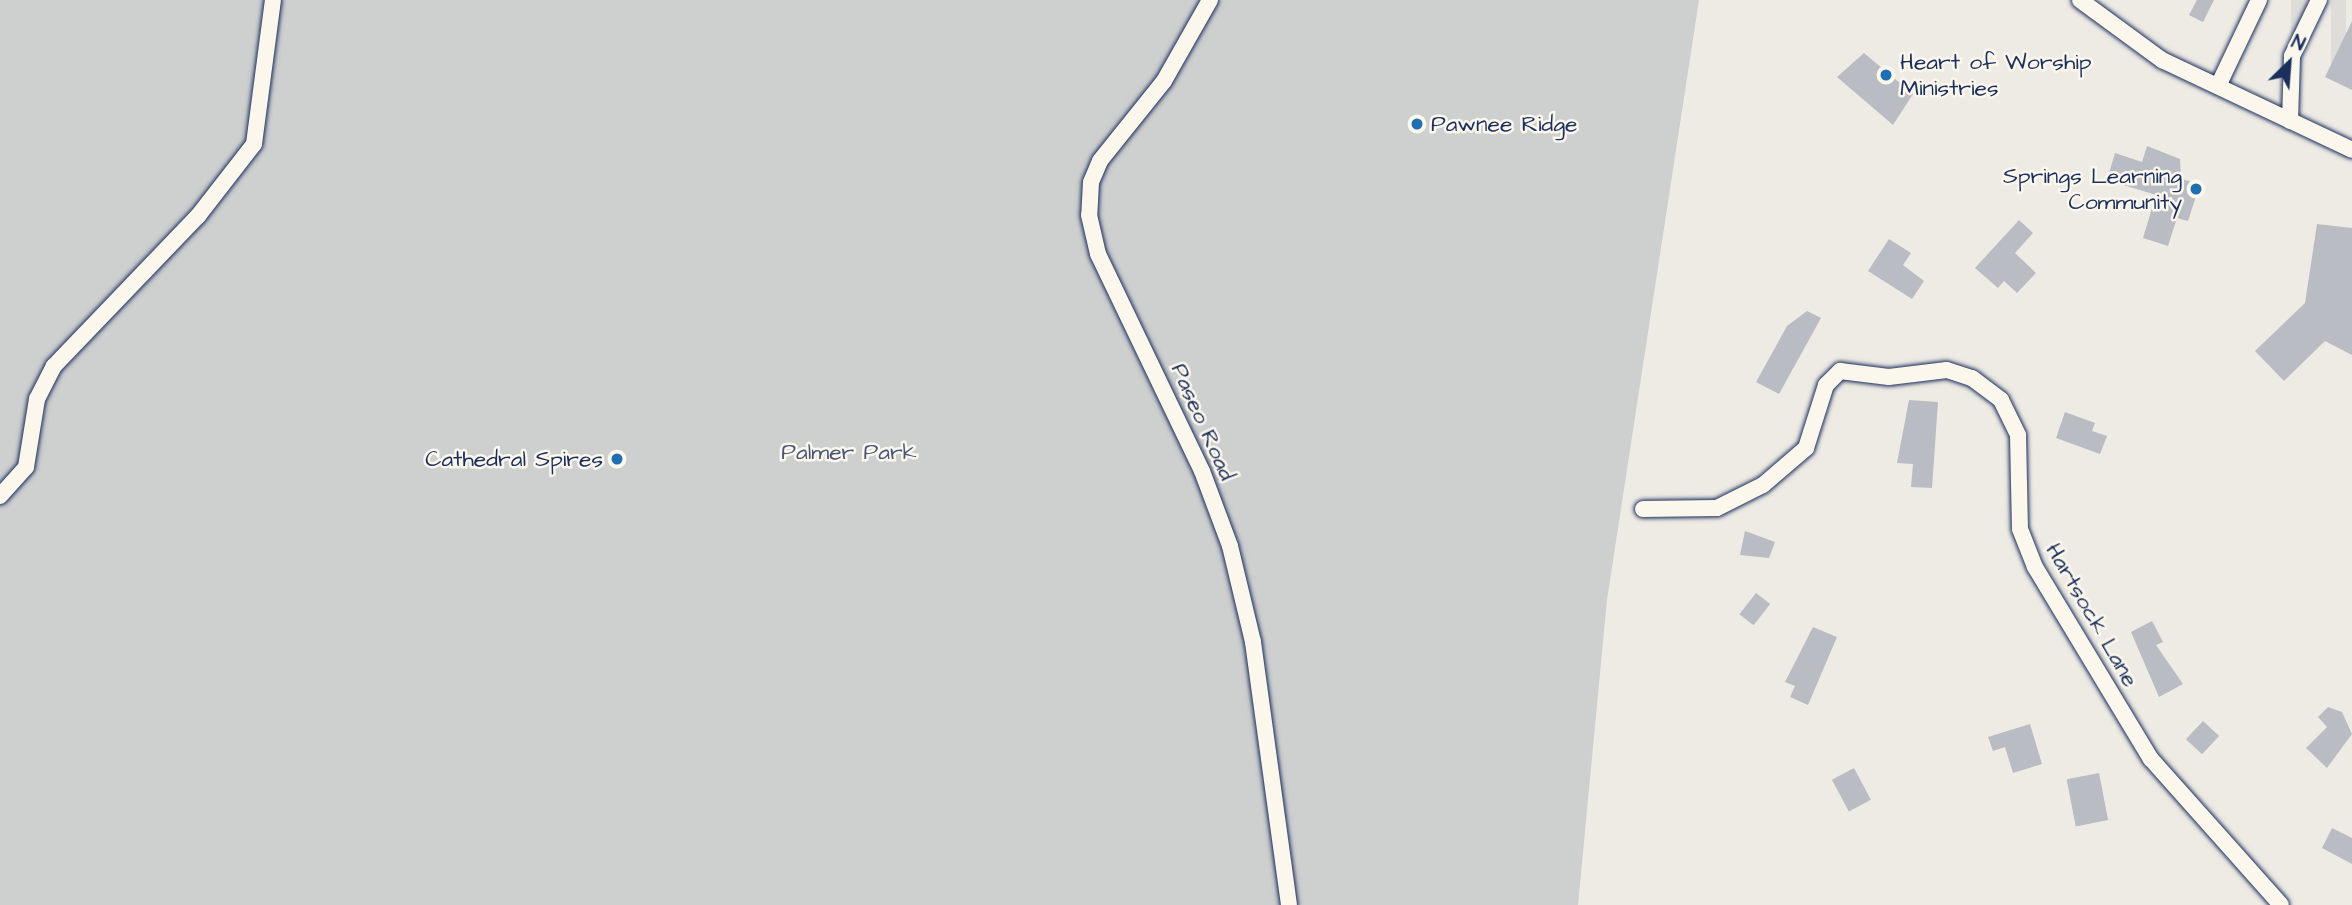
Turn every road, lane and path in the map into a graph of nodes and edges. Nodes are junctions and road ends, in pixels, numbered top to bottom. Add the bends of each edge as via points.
1 (273, 0) edge
2 (1210, 0) edge
3 (2080, 0) edge
4 (2259, 0) edge
5 (2319, 0) edge
6 (2218, 86) junction
7 (2290, 121) junction
8 (2352, 150) edge
9 (0, 496) edge
10 (1643, 509) dead end
11 (1289, 905) edge
12 (2281, 905) edge

1 - 9 street via 254,144 198,216 54,366 37,399 26,467
2 - 11 street, Paseo Road via 1164,81 1100,161 1091,182 1089,215 1098,254 1202,471 1230,545 1253,642
3 - 6 street via 2139,48
4 - 6 street
5 - 7 street via 2292,56
6 - 7 street
7 - 8 street
10 - 12 street, Hartsock Lane via 1693,512 1753,492 1806,448 1826,384 1840,371 1889,377 1947,370 1972,378 2001,400 2018,435 2020,529 2035,567 2151,759

